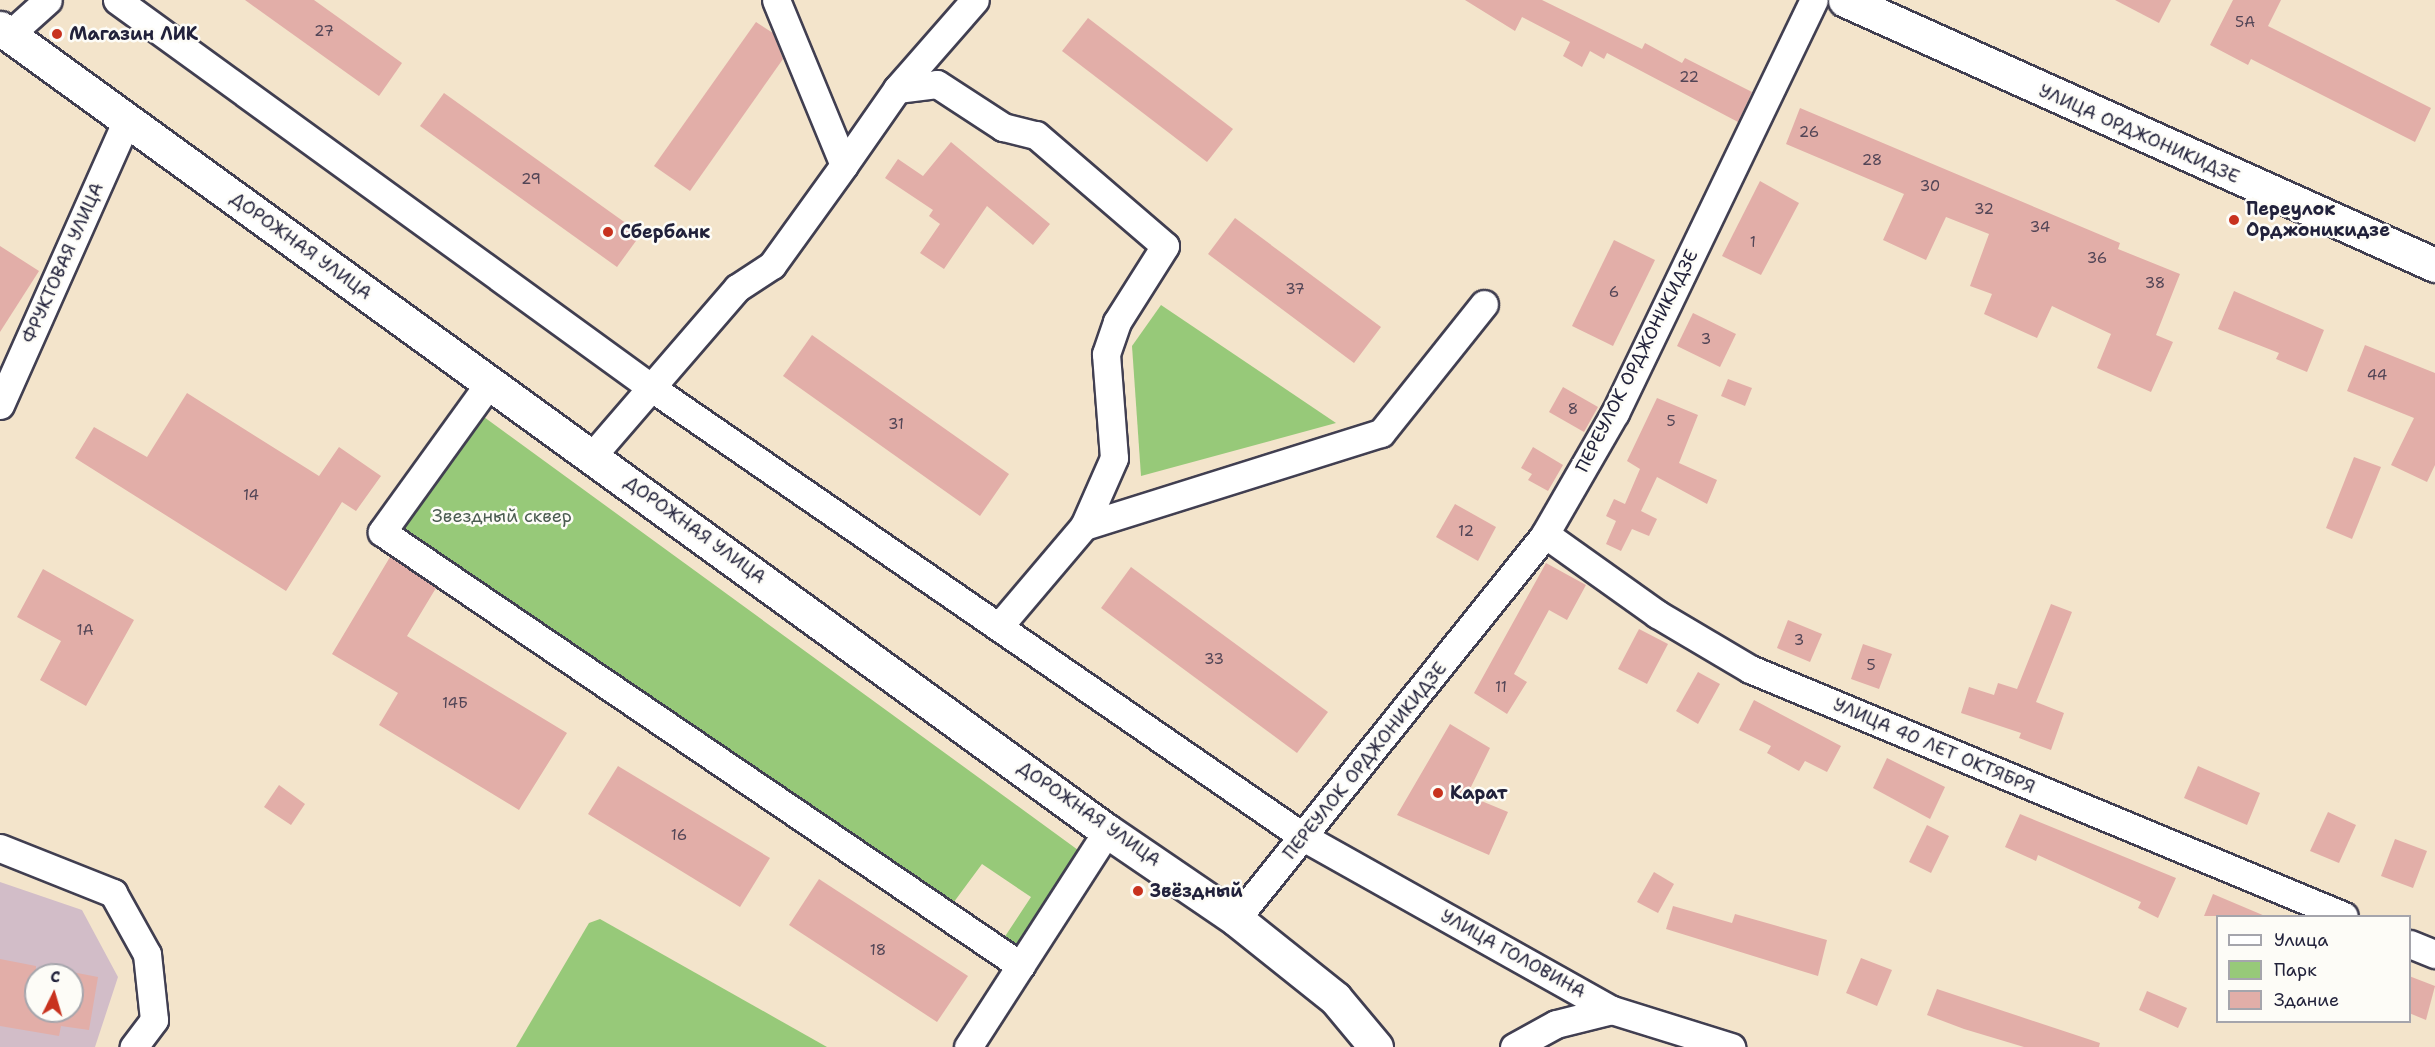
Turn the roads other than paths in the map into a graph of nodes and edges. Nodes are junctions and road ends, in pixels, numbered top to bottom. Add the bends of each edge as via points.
1 (48, 0) edge
2 (117, 0) edge
3 (776, 0) edge
4 (975, 0) edge
5 (1814, 0) edge
6 (1845, 0) edge
7 (4, 32) edge
8 (897, 89) junction
9 (127, 120) junction
10 (844, 165) junction
11 (2435, 265) edge
12 (1484, 304) dead end
13 (490, 382) junction
14 (649, 386) junction
15 (0, 405) edge
16 (592, 456) junction
17 (1084, 526) junction
18 (1545, 534) junction
19 (1000, 625) junction
20 (1107, 831) junction
21 (1305, 838) junction
22 (0, 848) edge
23 (2342, 915) edge
24 (1236, 919) junction
25 (2411, 945) edge
26 (2435, 954) edge
27 (1021, 966) junction
28 (1612, 1010) junction
29 (134, 1047) edge
30 (968, 1047) edge
31 (1376, 1047) edge
32 (1514, 1047) edge
33 (1731, 1047) edge

1 - 7 street
2 - 14 street, УЛИЦА ГОЛОВИНА
3 - 10 street
4 - 8 street
5 - 18 street, ПЕРЕУЛОК ОРДЖОНИКИДЗЕ via 1615,413
6 - 11 main road, УЛИЦА ОРДЖОНИКИДЗЕ
7 - 9 main road, ДОРОЖНАЯ УЛИЦА
8 - 10 street
8 - 17 street via 937,84 1003,127 1036,135 1165,246 1117,322 1106,354 1114,458
9 - 13 main road, ДОРОЖНАЯ УЛИЦА
9 - 15 street, ФРУКТОВАЯ УЛИЦА
10 - 14 street via 772,265 736,288
12 - 17 street via 1381,433
13 - 16 main road, ДОРОЖНАЯ УЛИЦА
13 - 27 street via 382,532
14 - 16 street
14 - 19 street, УЛИЦА ГОЛОВИНА
16 - 20 main road, ДОРОЖНАЯ УЛИЦА
17 - 19 street
18 - 21 street, ПЕРЕУЛОК ОРДЖОНИКИДЗЕ
18 - 23 street, УЛИЦА 40 ЛЕТ ОКТЯБРЯ via 1657,614 1750,669
19 - 21 street, УЛИЦА ГОЛОВИНА
20 - 24 main road, ДОРОЖНАЯ УЛИЦА
20 - 27 street
21 - 24 street, ПЕРЕУЛОК ОРДЖОНИКИДЗЕ
21 - 28 street, УЛИЦА ГОЛОВИНА
22 - 29 street via 113,893 147,954 154,1020
24 - 31 main road, ДОРОЖНАЯ УЛИЦА via 1335,998
25 - 26 street
27 - 30 street
28 - 32 street via 1556,1024
28 - 33 street, УЛИЦА ГОЛОВИНА

